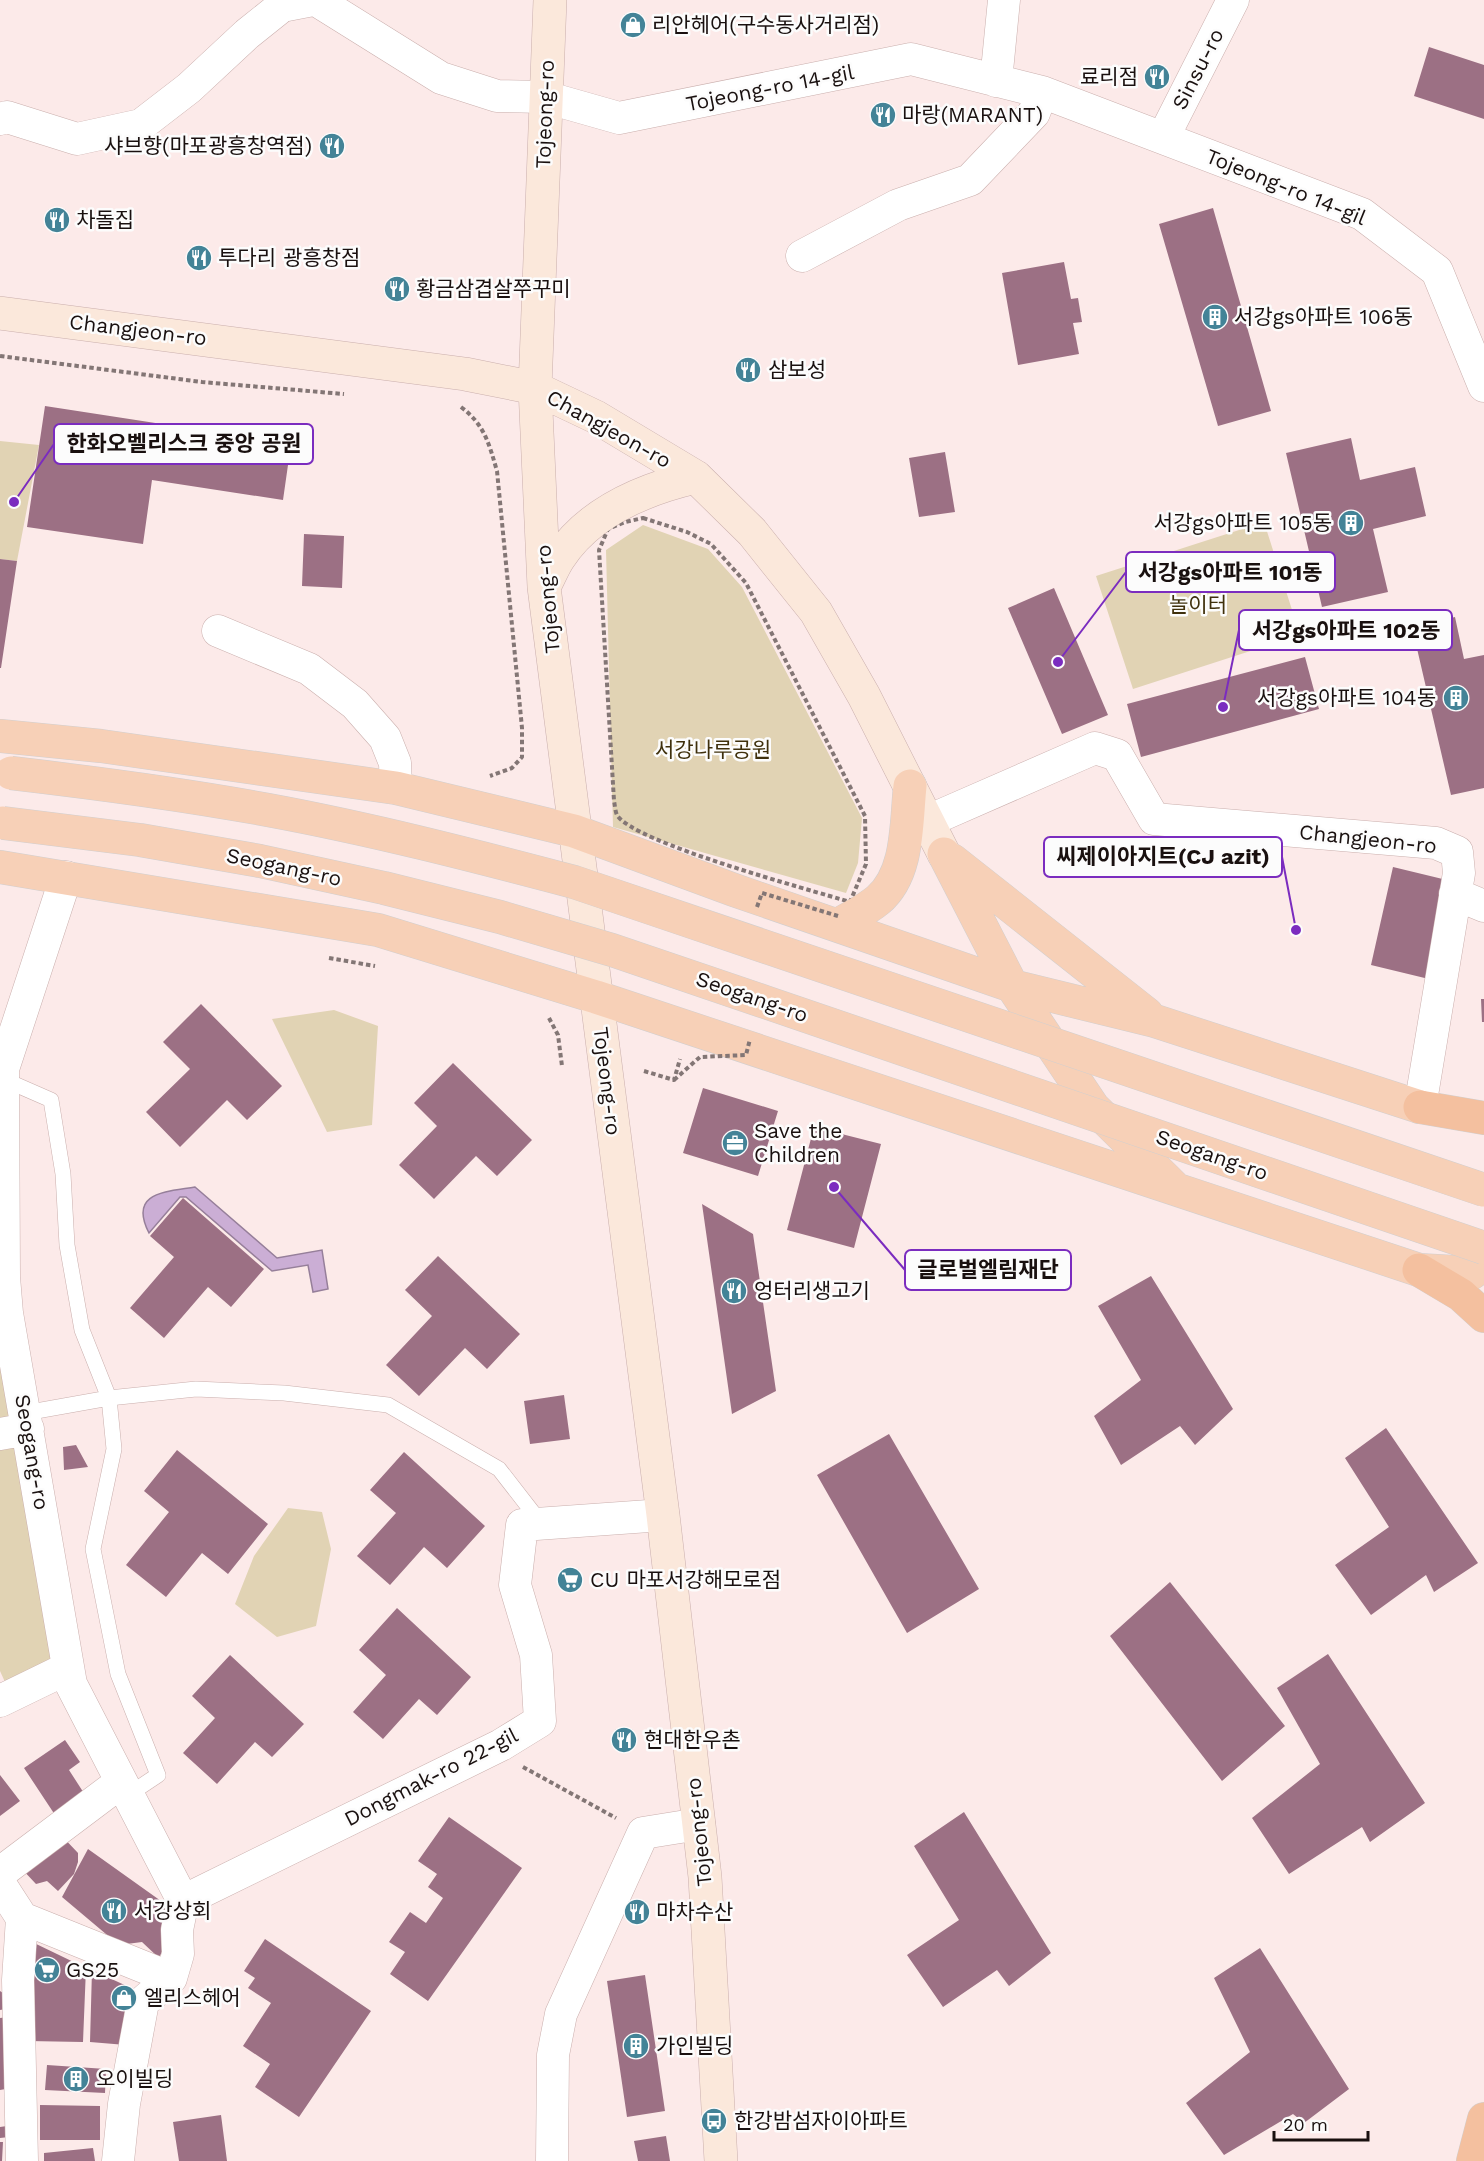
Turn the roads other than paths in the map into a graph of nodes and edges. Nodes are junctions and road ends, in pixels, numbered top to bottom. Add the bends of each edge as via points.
1 (309, 0) edge
2 (550, 0) edge
3 (1004, 0) edge
4 (1233, 0) edge
5 (996, 81) junction
6 (1042, 92) junction
7 (545, 97) junction
8 (0, 119) edge
9 (1163, 138) junction
10 (802, 256) dead end
11 (0, 312) edge
12 (1484, 386) edge
13 (535, 388) junction
14 (696, 477) junction
15 (544, 587) junction
16 (218, 631) dead end
17 (0, 736) edge
18 (5, 773) edge
19 (910, 786) junction
20 (396, 788) junction
21 (928, 821) junction
22 (2, 823) edge
23 (574, 831) junction
24 (944, 854) junction
25 (0, 867) edge
26 (66, 877) junction
27 (1455, 894) junction
28 (1484, 906) edge
29 (838, 920) junction
30 (1012, 986) junction
31 (596, 997) junction
32 (1155, 1021) junction
33 (3, 1079) junction
34 (1420, 1107) junction
35 (1484, 1118) edge
36 (2, 1125) edge
37 (1177, 1190) junction
38 (1484, 1190) edge
39 (1484, 1248) edge
40 (1484, 1264) edge
41 (1419, 1270) junction
42 (3, 1310) edge
43 (1484, 1316) edge
44 (109, 1398) junction
45 (18, 1426) edge
46 (663, 1515) junction
47 (542, 1523) junction
48 (68, 1668) junction
49 (0, 1701) edge
50 (125, 1789) junction
51 (699, 1824) junction
52 (0, 1873) edge
53 (0, 1884) edge
54 (183, 1901) junction
55 (22, 1918) junction
56 (0, 1942) edge
57 (171, 1978) junction
58 (1484, 2119) edge
59 (22, 2161) edge
60 (118, 2161) edge
61 (552, 2161) edge
62 (721, 2161) edge
63 (1473, 2161) edge

1 - 7 street, Tojeong-ro 14-gil via 441,78 497,96
1 - 8 street via 282,6 141,125 76,139 7,117
2 - 7 main road, Tojeong-ro
3 - 5 street
4 - 9 street, Sinsu-ro
5 - 6 street, Tojeong-ro 14-gil
5 - 7 street, Tojeong-ro 14-gil via 912,59 619,118
6 - 9 street, Tojeong-ro 14-gil
6 - 10 street via 1034,113 970,180 898,205
7 - 13 main road, Tojeong-ro
9 - 12 street, Tojeong-ro 14-gil via 1362,214 1428,264 1437,271
11 - 13 main road, Changjeon-ro via 454,373
13 - 14 main road, Changjeon-ro via 596,417
13 - 15 main road, Tojeong-ro
14 - 15 main road via 661,485 608,512 578,535 559,558
14 - 19 main road, Changjeon-ro via 752,532 816,612
15 - 23 main road, Tojeong-ro
16 - 20 street via 309,669 355,704 385,738 395,763
17 - 20 main road via 101,746
18 - 38 main road, bridge via 155,790 269,810 423,842 574,882
19 - 21 main road, Changjeon-ro
19 - 29 main road via 903,855 892,883 879,900
20 - 23 main road
21 - 24 main road, Changjeon-ro
21 - 27 street, Changjeon-ro via 1095,748 1117,755 1154,819 1436,843 1457,852
22 - 39 main road, Seogang-ro, bridge via 140,840 260,861 500,917 612,950
23 - 29 main road via 734,890
23 - 31 main road, Tojeong-ro
24 - 30 main road
24 - 32 main road
25 - 26 main road
26 - 31 main road via 378,930
26 - 33 street, Seogang-ro
27 - 28 street
27 - 34 street, Changjeon-ro
29 - 30 main road
30 - 32 main road
30 - 37 main road via 1093,1107
31 - 37 main road
31 - 46 main road, Tojeong-ro
32 - 34 main road
33 - 36 street, Seogang-ro
33 - 44 lane via 51,1100 63,1174 67,1245 82,1330
34 - 35 highway
36 - 42 street, Seogang-ro
37 - 41 main road
40 - 41 main road via 1472,1273
41 - 43 highway via 1461,1295
42 - 45 street, Seogang-ro
44 - 45 lane
44 - 47 lane via 196,1389 284,1393 388,1406 499,1469
44 - 50 lane via 114,1449 93,1549 118,1674 158,1775
45 - 48 street, Seogang-ro
46 - 47 street, Dongmak-ro 22-gil
46 - 51 main road, Tojeong-ro
47 - 54 street, Dongmak-ro 22-gil via 522,1525 515,1585 536,1655 540,1720 501,1745
48 - 49 street
48 - 50 street, Seogang-ro via 71,1684
50 - 52 street
50 - 54 street, Seogang-ro
51 - 61 street via 643,1833 561,2014 554,2055
51 - 62 main road, Tojeong-ro
53 - 55 street
54 - 57 street via 177,1930 178,1954
55 - 56 street
55 - 57 street
55 - 59 street via 18,1980
57 - 60 street via 143,2002
58 - 63 highway

